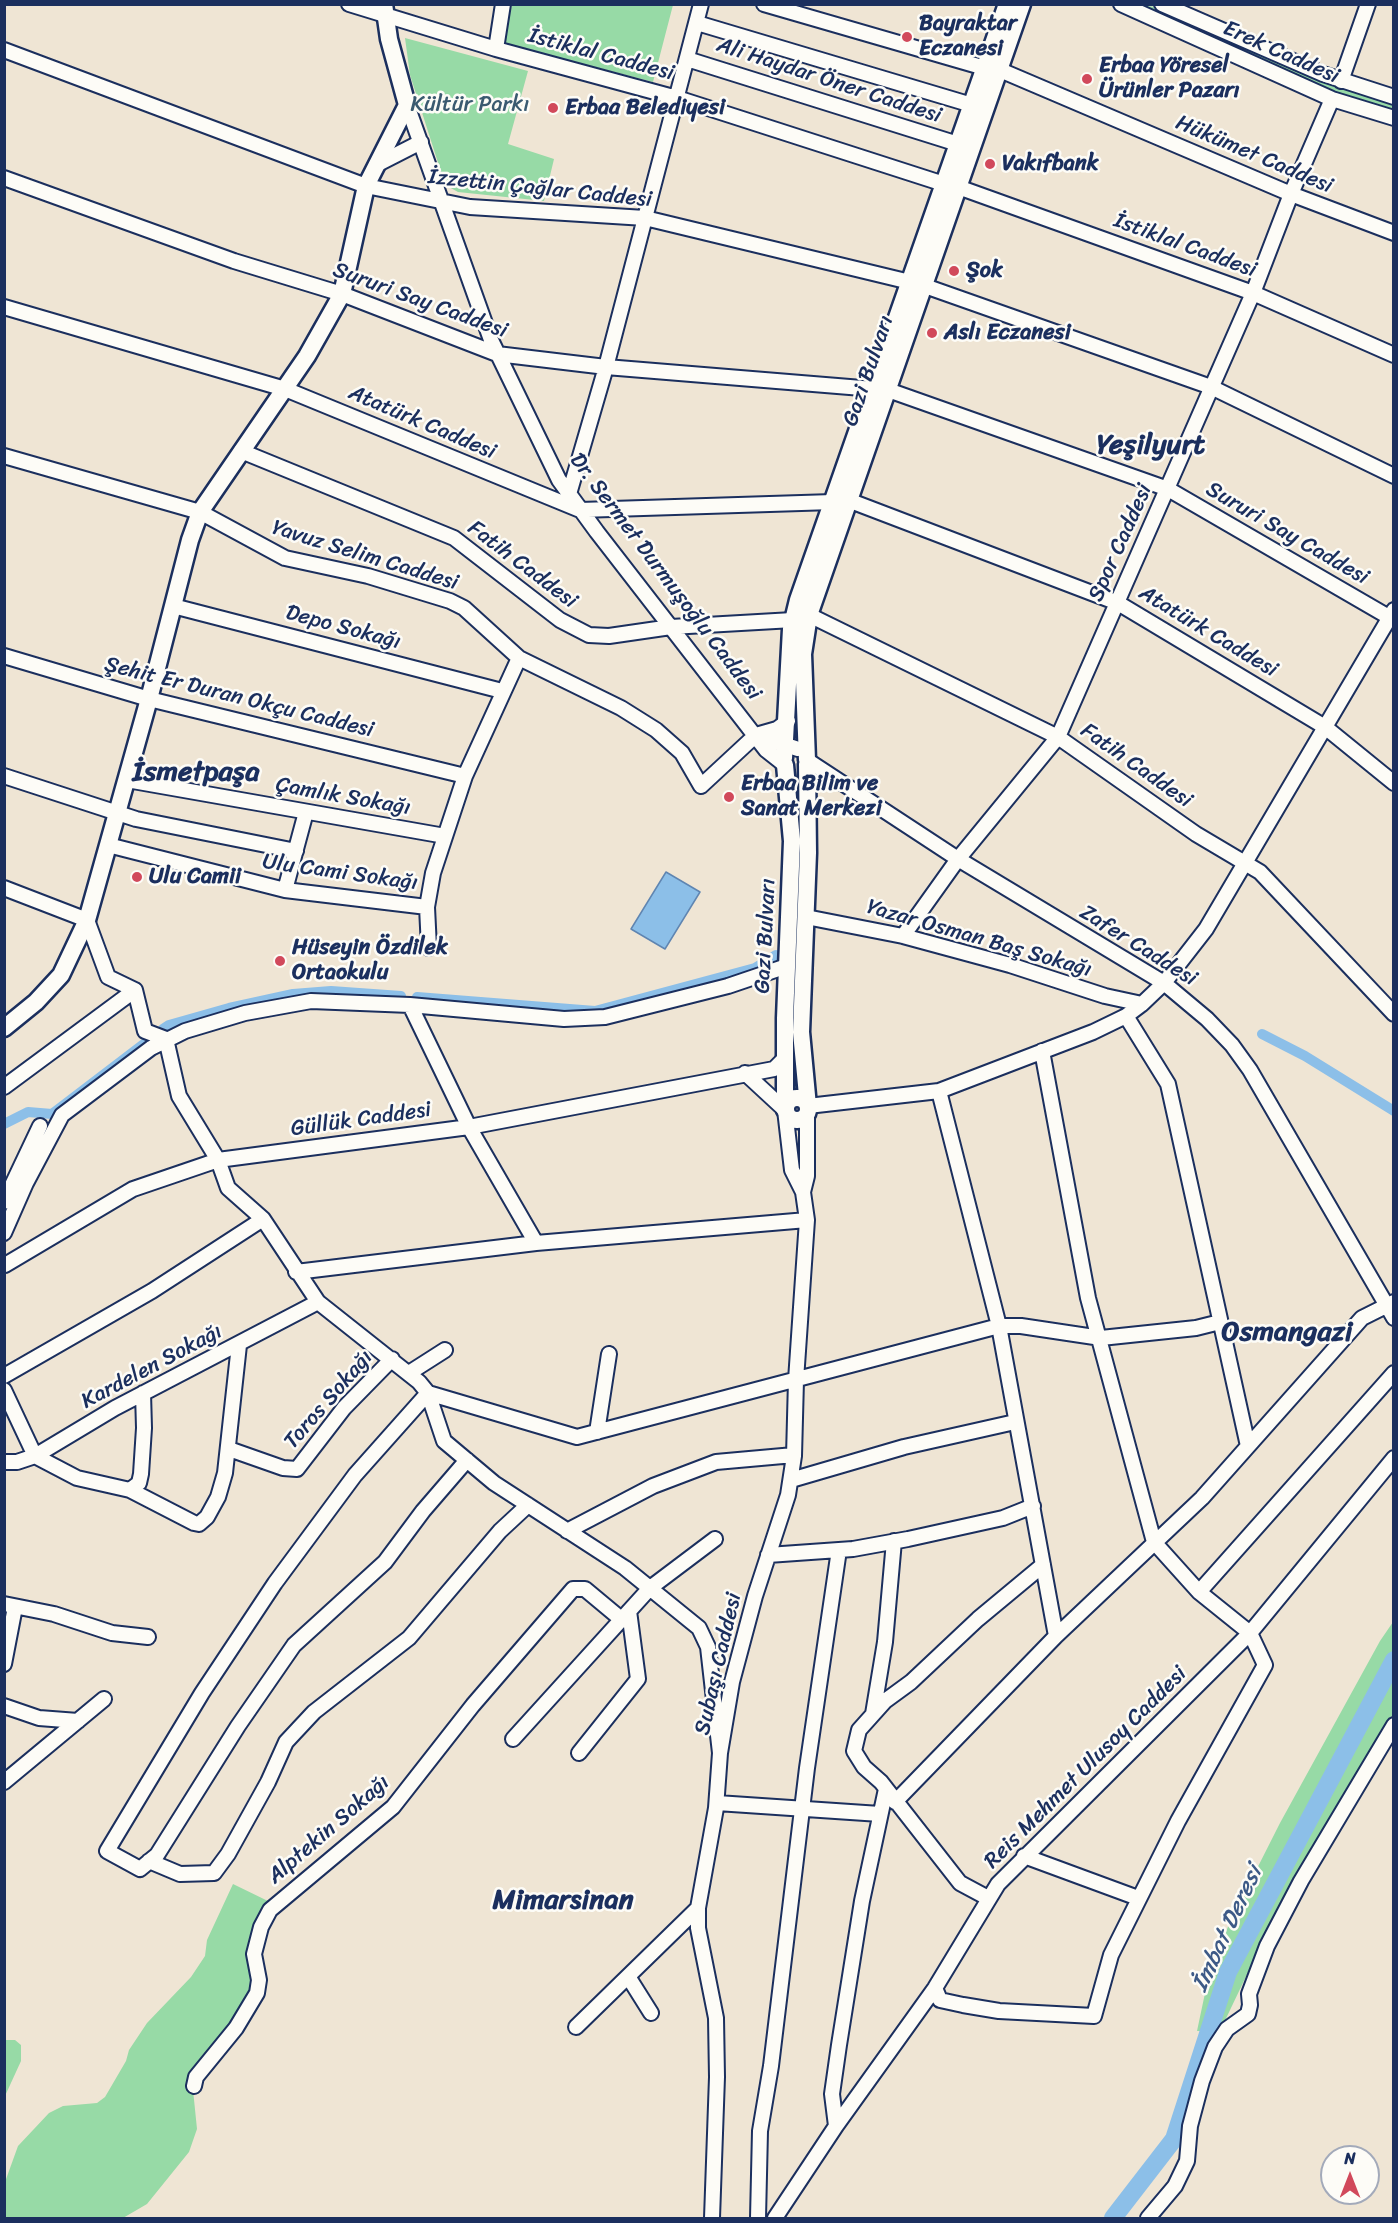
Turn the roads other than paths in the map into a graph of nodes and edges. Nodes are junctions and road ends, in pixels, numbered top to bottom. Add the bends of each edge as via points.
1 (349, 4) edge
2 (503, 4) edge
3 (701, 4) edge
4 (764, 4) edge
5 (1007, 4) edge
6 (1022, 4) edge
7 (1121, 4) edge
8 (1162, 4) edge
9 (1368, 4) edge
10 (385, 11) edge
11 (696, 23) junction
12 (496, 49) junction
13 (4, 50) edge
14 (687, 59) junction
15 (993, 69) junction
16 (1341, 81) junction
17 (1394, 97) edge
18 (677, 98) junction
19 (1332, 99) junction
20 (407, 105) junction
21 (972, 105) junction
22 (1394, 118) edge
23 (421, 142) junction
24 (958, 144) junction
25 (376, 165) junction
26 (4, 178) edge
27 (951, 185) junction
28 (366, 186) junction
29 (1291, 194) junction
30 (443, 203) junction
31 (645, 218) junction
32 (1394, 233) edge
33 (916, 283) junction
34 (1253, 293) junction
35 (342, 294) junction
36 (4, 307) edge
37 (497, 354) junction
38 (1394, 355) edge
39 (606, 367) junction
40 (1211, 387) junction
41 (285, 388) junction
42 (881, 389) junction
43 (241, 451) junction
44 (4, 456) edge
45 (1394, 476) edge
46 (1168, 489) junction
47 (569, 495) junction
48 (840, 501) junction
49 (580, 510) junction
50 (200, 512) junction
51 (1118, 603) junction
52 (173, 606) junction
53 (809, 615) junction
54 (1392, 616) edge
55 (793, 620) junction
56 (671, 627) junction
57 (4, 656) edge
58 (519, 658) junction
59 (502, 691) junction
60 (149, 699) junction
61 (788, 721) junction
62 (1325, 727) junction
63 (756, 735) junction
64 (1058, 737) junction
65 (795, 757) junction
66 (4, 776) edge
67 (465, 776) junction
68 (127, 780) junction
69 (1394, 783) edge
70 (306, 812) junction
71 (117, 813) junction
72 (445, 836) junction
73 (108, 845) junction
74 (296, 851) junction
75 (958, 859) junction
76 (1246, 863) junction
77 (4, 888) edge
78 (285, 890) junction
79 (427, 907) junction
80 (806, 917) junction
81 (87, 920) junction
82 (903, 936) junction
83 (429, 948) dead end
84 (787, 966) junction
85 (1164, 983) junction
86 (135, 990) junction
87 (1142, 1004) junction
88 (410, 1005) junction
89 (1394, 1014) edge
90 (1126, 1016) junction
91 (4, 1028) edge
92 (166, 1039) junction
93 (1042, 1051) junction
94 (785, 1058) junction
95 (745, 1073) junction
96 (4, 1088) edge
97 (939, 1091) junction
98 (787, 1100) junction
99 (808, 1110) junction
100 (40, 1126) dead end
101 (469, 1127) junction
102 (218, 1160) junction
103 (803, 1192) junction
104 (4, 1202) edge
105 (263, 1219) junction
106 (807, 1220) junction
107 (4, 1233) edge
108 (536, 1243) junction
109 (5, 1265) edge
110 (296, 1272) junction
111 (318, 1302) junction
112 (1390, 1303) edge
113 (1394, 1318) edge
114 (1220, 1322) junction
115 (999, 1326) junction
116 (1101, 1338) junction
117 (239, 1345) junction
118 (444, 1350) dead end
119 (609, 1354) dead end
120 (392, 1359) junction
121 (410, 1373) junction
122 (1394, 1373) edge
123 (4, 1376) edge
124 (796, 1380) junction
125 (4, 1390) edge
126 (143, 1393) junction
127 (428, 1393) junction
128 (1015, 1422) junction
129 (597, 1432) junction
130 (1248, 1446) junction
131 (229, 1449) junction
132 (794, 1455) junction
133 (35, 1456) junction
134 (1394, 1458) edge
135 (467, 1461) junction
136 (4, 1462) edge
137 (791, 1480) junction
138 (130, 1490) junction
139 (528, 1505) junction
140 (1033, 1506) junction
141 (567, 1531) junction
142 (715, 1539) dead end
143 (894, 1541) junction
144 (1154, 1542) junction
145 (839, 1550) junction
146 (768, 1555) junction
147 (1044, 1565) junction
148 (650, 1588) junction
149 (1199, 1592) junction
150 (10, 1605) edge
151 (625, 1615) junction
152 (1250, 1633) junction
153 (1056, 1636) junction
154 (148, 1637) dead end
155 (4, 1664) edge
156 (104, 1699) dead end
157 (4, 1706) edge
158 (872, 1715) junction
159 (78, 1721) junction
160 (1394, 1725) edge
161 (513, 1739) dead end
162 (579, 1753) dead end
163 (720, 1753) junction
164 (4, 1782) edge
165 (886, 1789) junction
166 (895, 1802) junction
167 (717, 1803) junction
168 (803, 1808) junction
169 (880, 1814) junction
170 (1024, 1856) junction
171 (149, 1861) junction
172 (988, 1898) junction
173 (1138, 1898) junction
174 (698, 1908) junction
175 (629, 1978) junction
176 (935, 1988) junction
177 (651, 2013) dead end
178 (576, 2027) dead end
179 (194, 2086) dead end
180 (836, 2126) junction
181 (712, 2218) edge
182 (758, 2218) edge
183 (775, 2218) edge
184 (1148, 2218) edge

1 - 10 street, İstiklal Caddesi
2 - 12 street
3 - 11 street
4 - 15 street, Hükümet Caddesi
5 - 15 main road, Gazi Bulvarı
6 - 15 main road, Gazi Bulvarı
7 - 19 street, Erek Caddesi
8 - 16 street, Erek Caddesi
9 - 16 street
10 - 12 street, İstiklal Caddesi
10 - 20 main road, Dr. Sermet Durmuşoğlu Caddesi
11 - 14 street
11 - 21 street
12 - 18 street, İstiklal Caddesi
13 - 28 street, İzzettin Çağlar Caddesi
14 - 18 street
14 - 24 street, Ali Haydar Öner Caddesi
15 - 21 main road, Gazi Bulvarı
15 - 27 main road, Gazi Bulvarı
15 - 29 street, Hükümet Caddesi
16 - 17 street, Erek Caddesi
18 - 27 street, İstiklal Caddesi
18 - 31 street
19 - 22 street, Erek Caddesi
19 - 29 street, Spor Caddesi
20 - 23 street, Dr. Sermet Durmuşoğlu Caddesi
20 - 25 main road
21 - 24 main road, Gazi Bulvarı
23 - 25 street
23 - 30 street, Dr. Sermet Durmuşoğlu Caddesi
24 - 27 main road, Gazi Bulvarı
25 - 28 main road
26 - 35 street, Sururi Say Caddesi via 234,261
27 - 33 main road, Gazi Bulvarı
27 - 34 street, İstiklal Caddesi
28 - 30 street, İzzettin Çağlar Caddesi
28 - 35 main road
29 - 32 street, Hükümet Caddesi
29 - 34 street, Spor Caddesi
30 - 31 street, İzzettin Çağlar Caddesi
30 - 37 street, Dr. Sermet Durmuşoğlu Caddesi
31 - 33 street, İzzettin Çağlar Caddesi
31 - 39 street
33 - 40 street, İzzettin Çağlar Caddesi
33 - 42 main road, Gazi Bulvarı
34 - 38 street, İstiklal Caddesi
34 - 40 street, Spor Caddesi
35 - 37 street, Sururi Say Caddesi
35 - 41 main road
36 - 41 street, Atatürk Caddesi
37 - 39 street, Sururi Say Caddesi
37 - 47 street, Dr. Sermet Durmuşoğlu Caddesi
39 - 42 street, Sururi Say Caddesi
39 - 47 street
40 - 45 street, İzzettin Çağlar Caddesi
40 - 46 street, Spor Caddesi
41 - 43 main road
41 - 49 street, Atatürk Caddesi
42 - 46 street, Sururi Say Caddesi
42 - 48 main road, Gazi Bulvarı
43 - 50 main road
43 - 56 street, Fatih Caddesi via 447,534 580,632 609,636
44 - 50 street, Yavuz Selim Caddesi
46 - 51 street, Spor Caddesi
46 - 54 street, Sururi Say Caddesi
47 - 49 street, Dr. Sermet Durmuşoğlu Caddesi
48 - 49 street, Atatürk Caddesi
48 - 51 street, Atatürk Caddesi
48 - 53 main road, Gazi Bulvarı
48 - 55 main road, Gazi Bulvarı
49 - 56 street, Dr. Sermet Durmuşoğlu Caddesi
50 - 52 main road
50 - 58 street, Yavuz Selim Caddesi via 285,558 368,576 450,601 464,608
51 - 62 street, Atatürk Caddesi
51 - 64 street, Spor Caddesi
52 - 59 street, Depo Sokağı
52 - 60 main road
53 - 64 street, Fatih Caddesi
53 - 65 main road, Gazi Bulvarı
54 - 62 street
55 - 56 street, Fatih Caddesi
55 - 61 main road, Gazi Bulvarı
56 - 63 street, Dr. Sermet Durmuşoğlu Caddesi
57 - 60 street, Şehit Er Duran Okçu Caddesi
58 - 59 street
58 - 63 street, Yavuz Selim Caddesi via 641,719 682,753 701,786
59 - 67 street
60 - 67 street, Şehit Er Duran Okçu Caddesi
60 - 68 main road
61 - 63 street, Dr. Sermet Durmuşoğlu Caddesi
61 - 65 main road, Gazi Bulvarı
62 - 69 street, Atatürk Caddesi
62 - 76 street
63 - 65 street, Dr. Sermet Durmuşoğlu Caddesi
63 - 65 street, Dr. Sermet Durmuşoğlu Caddesi via 769,754
64 - 75 street, Spor Caddesi
64 - 76 street, Fatih Caddesi via 1196,834
65 - 75 street, Zafer Caddesi
65 - 80 main road, Gazi Bulvarı
65 - 84 main road, Gazi Bulvarı
66 - 71 street
67 - 72 street
68 - 70 street, Çamlık Sokağı
68 - 71 main road
70 - 72 street, Çamlık Sokağı
70 - 74 street
71 - 73 main road
71 - 74 street
72 - 79 street via 432,873
73 - 78 street, Ulu Cami Sokağı
73 - 81 main road
74 - 78 street
75 - 82 street, Spor Caddesi
75 - 85 street, Zafer Caddesi
76 - 85 street via 1206,929
76 - 89 street, Fatih Caddesi via 1270,881
77 - 81 street
78 - 79 street, Ulu Cami Sokağı
79 - 83 street
80 - 82 street, Yazar Osman Baş Sokağı
80 - 99 main road, Gazi Bulvarı via 801,1032
81 - 86 street via 108,977
81 - 91 main road via 61,975
82 - 87 street, Yazar Osman Baş Sokağı
84 - 88 street via 655,1006 591,1019
84 - 94 main road, Gazi Bulvarı
85 - 87 street
85 - 112 street, Zafer Caddesi via 1207,1019 1240,1056
86 - 92 street via 145,1031
86 - 96 street
87 - 90 street
88 - 92 street via 296,1002 245,1013
88 - 101 street
90 - 93 street
90 - 114 street via 1168,1084
92 - 102 street via 179,1096
92 - 107 street via 62,1115
93 - 97 street
93 - 116 street via 1088,1298
94 - 95 street, Güllük Caddesi via 774,1069
94 - 98 main road, Gazi Bulvarı
95 - 98 street
95 - 101 street, Güllük Caddesi
97 - 99 street
97 - 115 street
98 - 99 main road via 804,1100
98 - 103 street, Subaşı Caddesi via 792,1170
99 - 103 street, Subaşı Caddesi via 807,1176
100 - 104 street
101 - 102 street, Güllük Caddesi
101 - 108 street
102 - 105 street via 228,1188
102 - 109 street, Güllük Caddesi via 133,1189
103 - 106 street, Subaşı Caddesi
105 - 110 street
105 - 123 street via 152,1291
106 - 108 street
106 - 124 street, Subaşı Caddesi
108 - 110 street
110 - 111 street
111 - 117 street, Kardelen Sokağı
111 - 120 street
112 - 113 street, Zafer Caddesi
112 - 130 street via 1362,1318
114 - 116 street
114 - 130 street
115 - 116 street
115 - 124 street
115 - 128 street
116 - 144 street
117 - 126 street, Kardelen Sokağı
117 - 131 street
118 - 121 street
119 - 129 street
120 - 121 street
120 - 131 street, Toros Sokağı via 344,1407 297,1469
121 - 127 street
122 - 149 street
124 - 129 street
124 - 132 street, Subaşı Caddesi
125 - 133 street
126 - 133 street, Kardelen Sokağı
126 - 138 street via 141,1474 139,1483
127 - 129 street via 577,1437
127 - 135 street via 444,1441
127 - 171 street via 355,1475 275,1583 202,1693 107,1851 140,1869
128 - 137 street via 904,1447
128 - 140 street
130 - 144 street via 1202,1498
131 - 138 street via 218,1497 199,1524
132 - 137 street, Subaşı Caddesi
132 - 141 street via 716,1462 653,1486
133 - 136 street, Kardelen Sokağı
133 - 138 street via 77,1478
134 - 152 street, Reis Mehmet Ulusoy Caddesi
135 - 139 street
135 - 171 street via 385,1562 294,1645 157,1855
137 - 146 street, Subaşı Caddesi
139 - 141 street
139 - 171 street via 409,1638 315,1712 286,1742 268,1782 214,1873 180,1874
140 - 143 street via 1003,1518
140 - 147 street
141 - 148 street
142 - 148 street
143 - 145 street
143 - 158 street via 885,1642
144 - 149 street
144 - 153 street
145 - 146 street
145 - 168 street
146 - 163 street, Subaşı Caddesi via 732,1682
147 - 153 street
147 - 158 street
148 - 151 street
148 - 163 street via 699,1628 708,1647
149 - 152 street
150 - 154 street via 112,1633
150 - 155 street
151 - 161 street
151 - 162 street via 638,1679
151 - 179 street, Alptekin Sokağı via 585,1589 573,1589 393,1807 270,1910 254,1954 257,1993 236,2028 196,2077
152 - 170 street, Reis Mehmet Ulusoy Caddesi
152 - 173 street via 1265,1665 1262,1673
153 - 166 street
156 - 159 street
157 - 159 street via 39,1718
158 - 165 street via 859,1730 854,1751
159 - 164 street
160 - 184 street via 1267,1946 1249,1994 1248,2014 1227,2029 1215,2047 1190,2127 1187,2161 1175,2186
163 - 167 street, Subaşı Caddesi
165 - 166 street
165 - 169 street
166 - 172 street via 960,1883
167 - 168 street
167 - 174 street, Subaşı Caddesi
168 - 169 street
168 - 182 street via 760,2131
169 - 180 street via 838,2045 832,2094
170 - 172 street, Reis Mehmet Ulusoy Caddesi
170 - 173 street
172 - 176 street, Reis Mehmet Ulusoy Caddesi
173 - 176 street via 1111,1955 1094,2016 1042,2015 963,2005 940,2000
174 - 175 street
174 - 181 street, Subaşı Caddesi via 698,1928 716,2018
175 - 177 street
175 - 178 street
176 - 180 street, Reis Mehmet Ulusoy Caddesi
180 - 183 street, Reis Mehmet Ulusoy Caddesi

